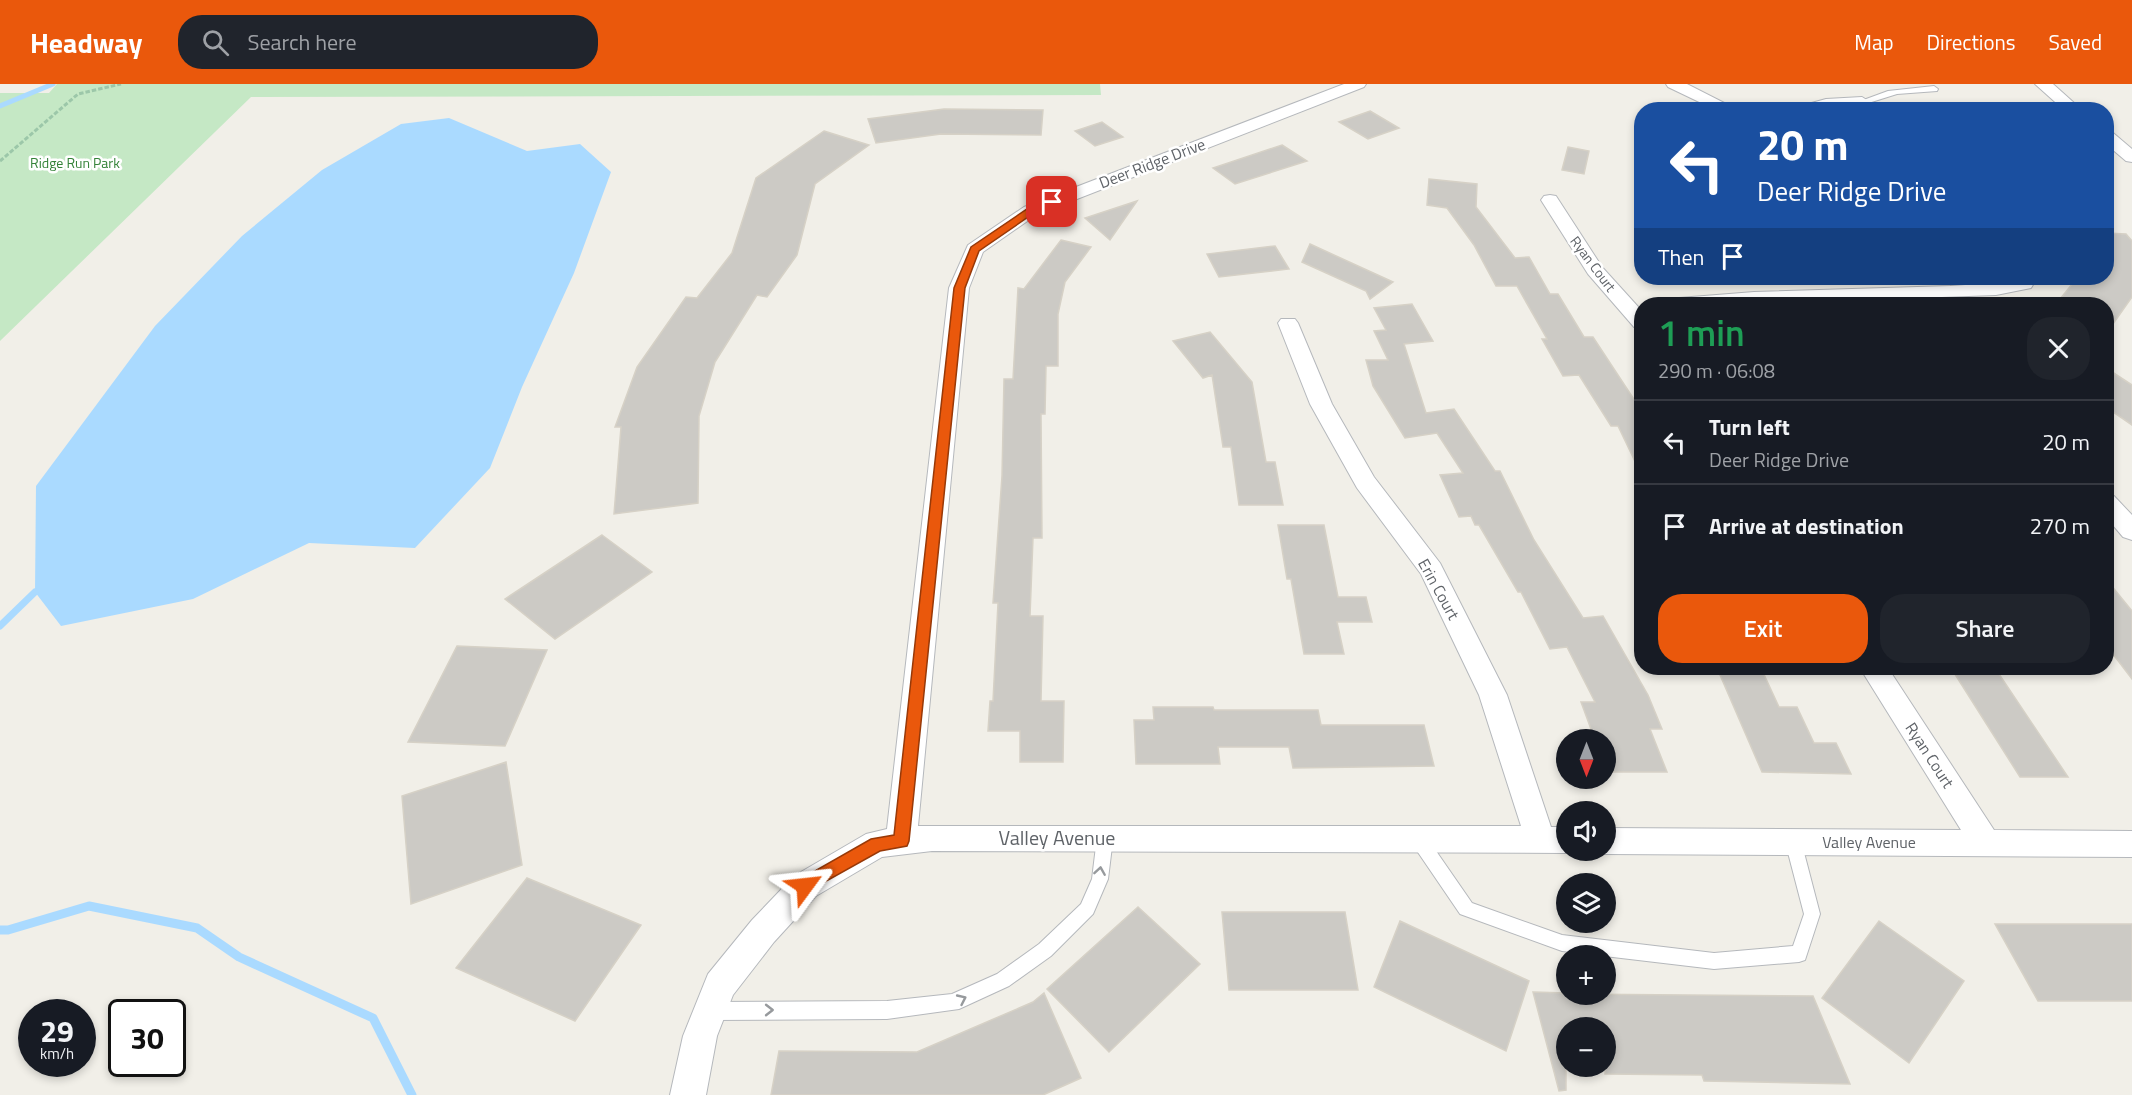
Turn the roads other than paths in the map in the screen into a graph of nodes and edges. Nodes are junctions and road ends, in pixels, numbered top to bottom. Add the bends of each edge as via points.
1 (1358, 84) edge
2 (1674, 84) edge
3 (2043, 84) edge
4 (1934, 89) dead end
5 (1713, 102) edge
6 (1862, 102) edge
7 (2064, 102) edge
8 (2114, 142) edge
9 (2132, 157) edge
10 (1550, 200) dead end
11 (1912, 285) edge
12 (2022, 285) edge
13 (1923, 297) edge
14 (1939, 297) edge
15 (1634, 311) edge
16 (1288, 323) dead end
17 (2114, 511) edge
18 (2132, 531) edge
19 (1878, 675) edge
20 (1105, 838) junction
21 (1419, 840) junction
22 (1553, 840) edge
23 (901, 841) junction
24 (1616, 841) edge
25 (1793, 841) junction
26 (1986, 843) junction
27 (2132, 844) edge
28 (710, 1011) junction
29 (688, 1095) edge

1 - 23 street, Deer Ridge Drive via 1030,211 975,249 959,288
2 - 5 street
3 - 7 street
4 - 6 lane via 1903,89
8 - 9 street
10 - 15 street, Ryan Court via 1594,270
11 - 13 street
12 - 14 street
16 - 22 street, Erin Court via 1321,404 1365,482 1431,570 1492,694
17 - 18 street
19 - 26 street, Ryan Court
20 - 21 street, Valley Avenue
20 - 23 street, Valley Avenue
28 -> 20 lane via 887,1010 953,1003 1003,980 1045,950 1087,909 1100,879
21 - 22 street, Valley Avenue
21 - 25 lane via 1466,909 1562,943 1714,961 1799,954 1812,914
23 - 28 street, Valley Avenue via 877,844 805,886 720,985
24 - 25 street, Valley Avenue
25 - 26 street, Valley Avenue
26 - 27 street, Valley Avenue
28 - 29 street, Valley Avenue via 700,1036

